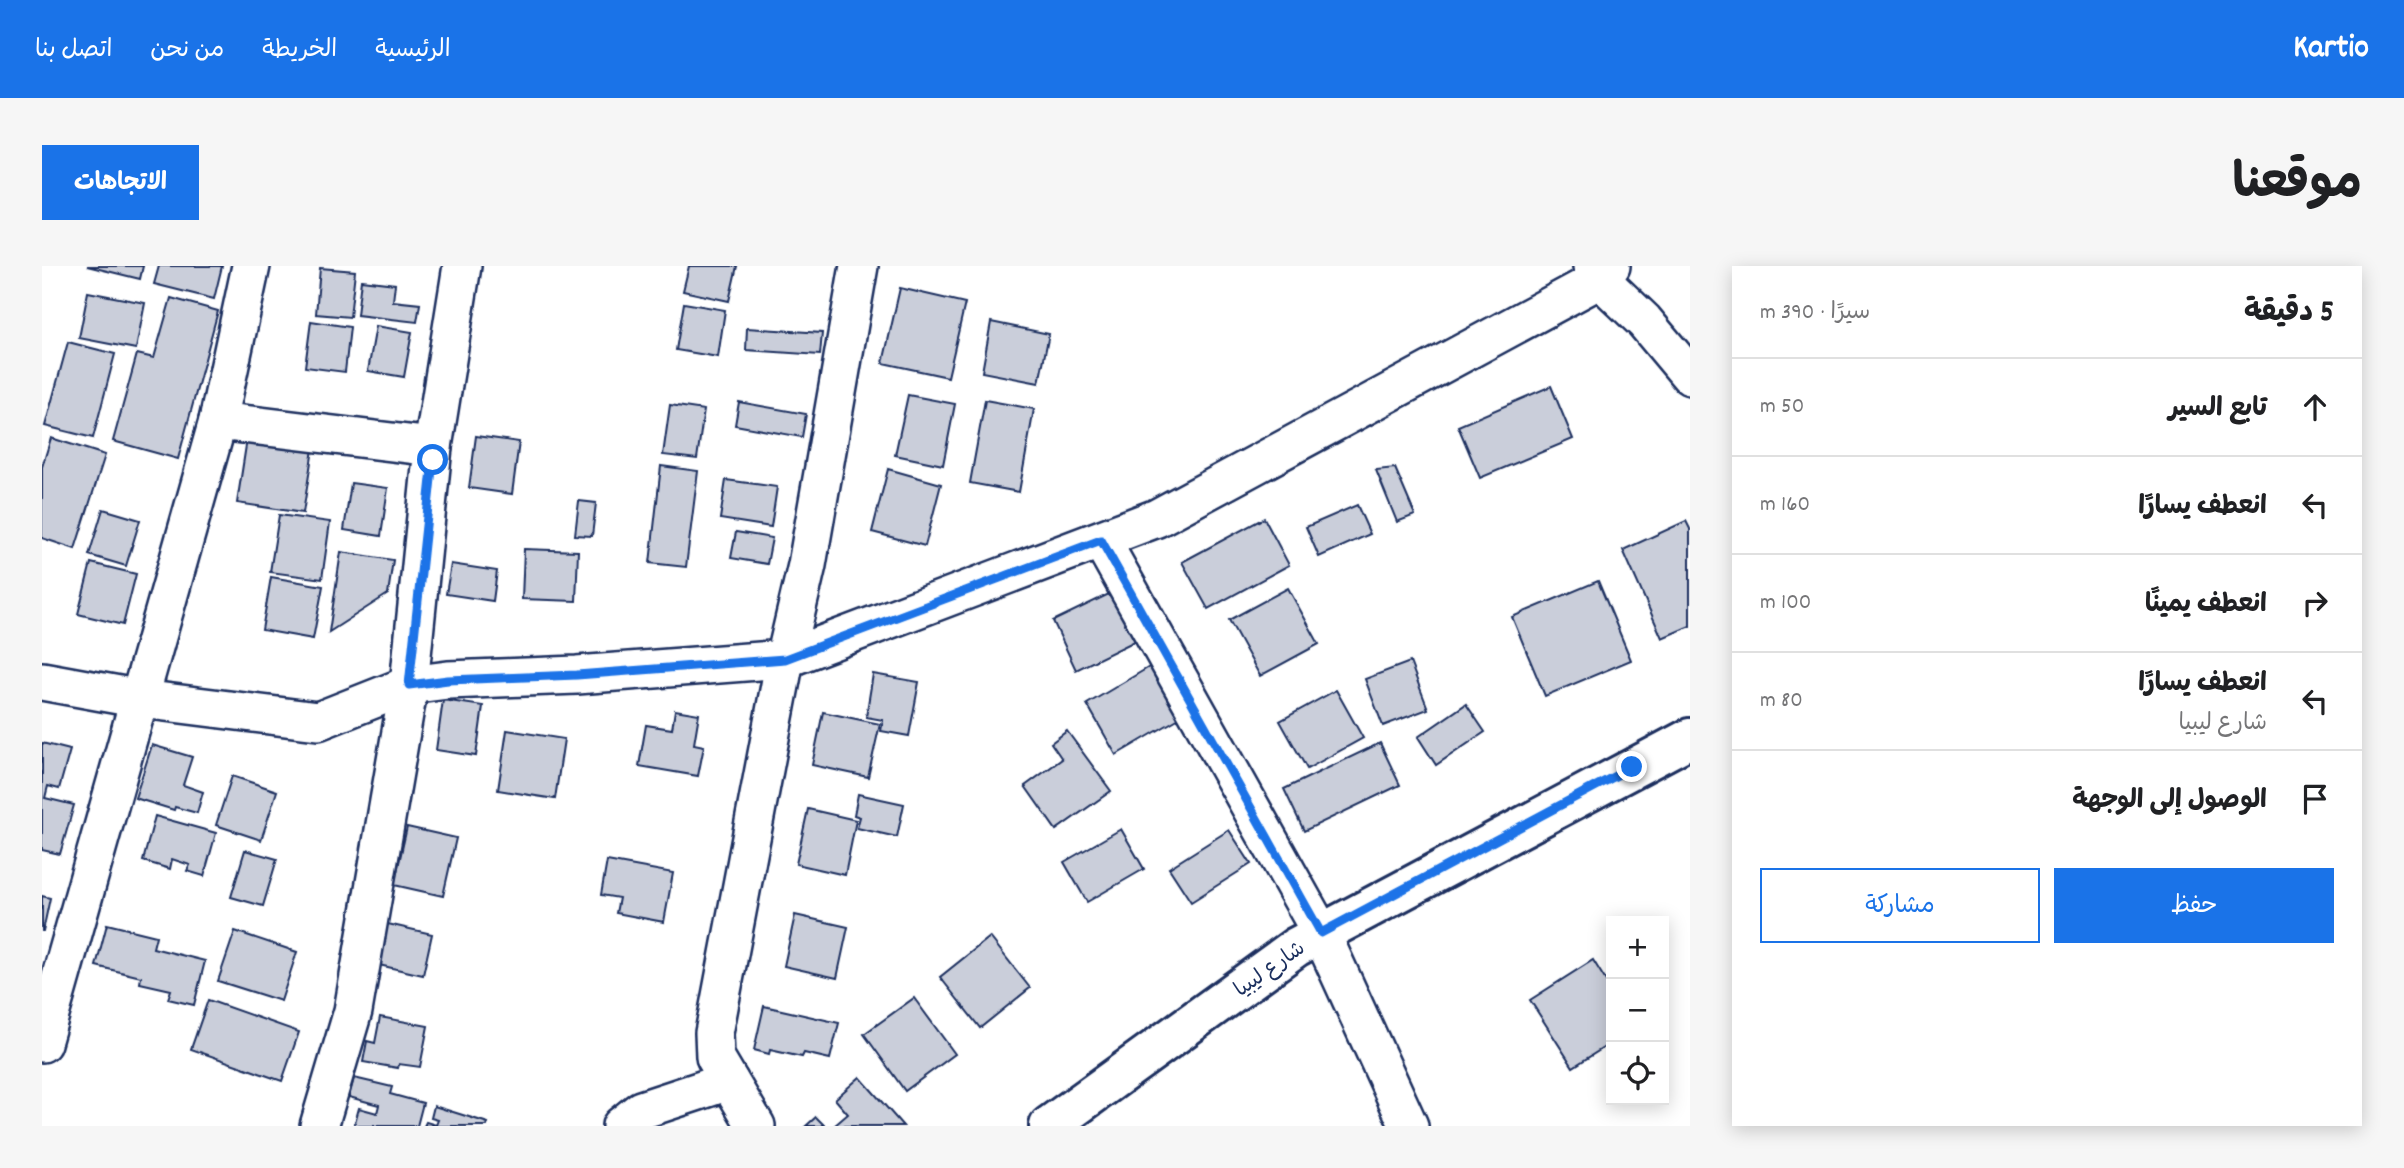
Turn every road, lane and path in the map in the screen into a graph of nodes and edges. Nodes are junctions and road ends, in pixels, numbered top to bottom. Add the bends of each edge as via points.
1 (251, 266) edge
2 (462, 266) edge
3 (859, 266) edge
4 (1601, 270) edge
5 (1690, 376) edge
6 (218, 421) junction
7 (433, 447) junction
8 (1101, 540) junction
9 (785, 659) junction
10 (42, 681) edge
11 (409, 685) junction
12 (141, 699) junction
13 (1690, 738) edge
14 (1321, 933) junction
15 (42, 1043) edge
16 (729, 1081) junction
17 (319, 1126) edge
18 (621, 1126) edge
19 (755, 1126) edge
20 (1049, 1126) edge
21 (1409, 1126) edge

1 - 6 street
2 - 7 street
3 - 9 street via 807,565
4 - 5 street
4 - 8 street via 1157,518
6 - 7 street
6 - 12 street
7 - 11 street
8 - 9 street
8 - 14 street
9 - 11 street
9 - 16 street via 714,1033 715,1057
10 - 12 street
11 - 12 street via 318,721
11 - 17 street via 353,1011
12 - 15 street
13 - 14 main road, شارع ليبيا
14 - 20 main road, شارع ليبيا
14 - 21 street
16 - 18 street via 641,1110
16 - 19 street

